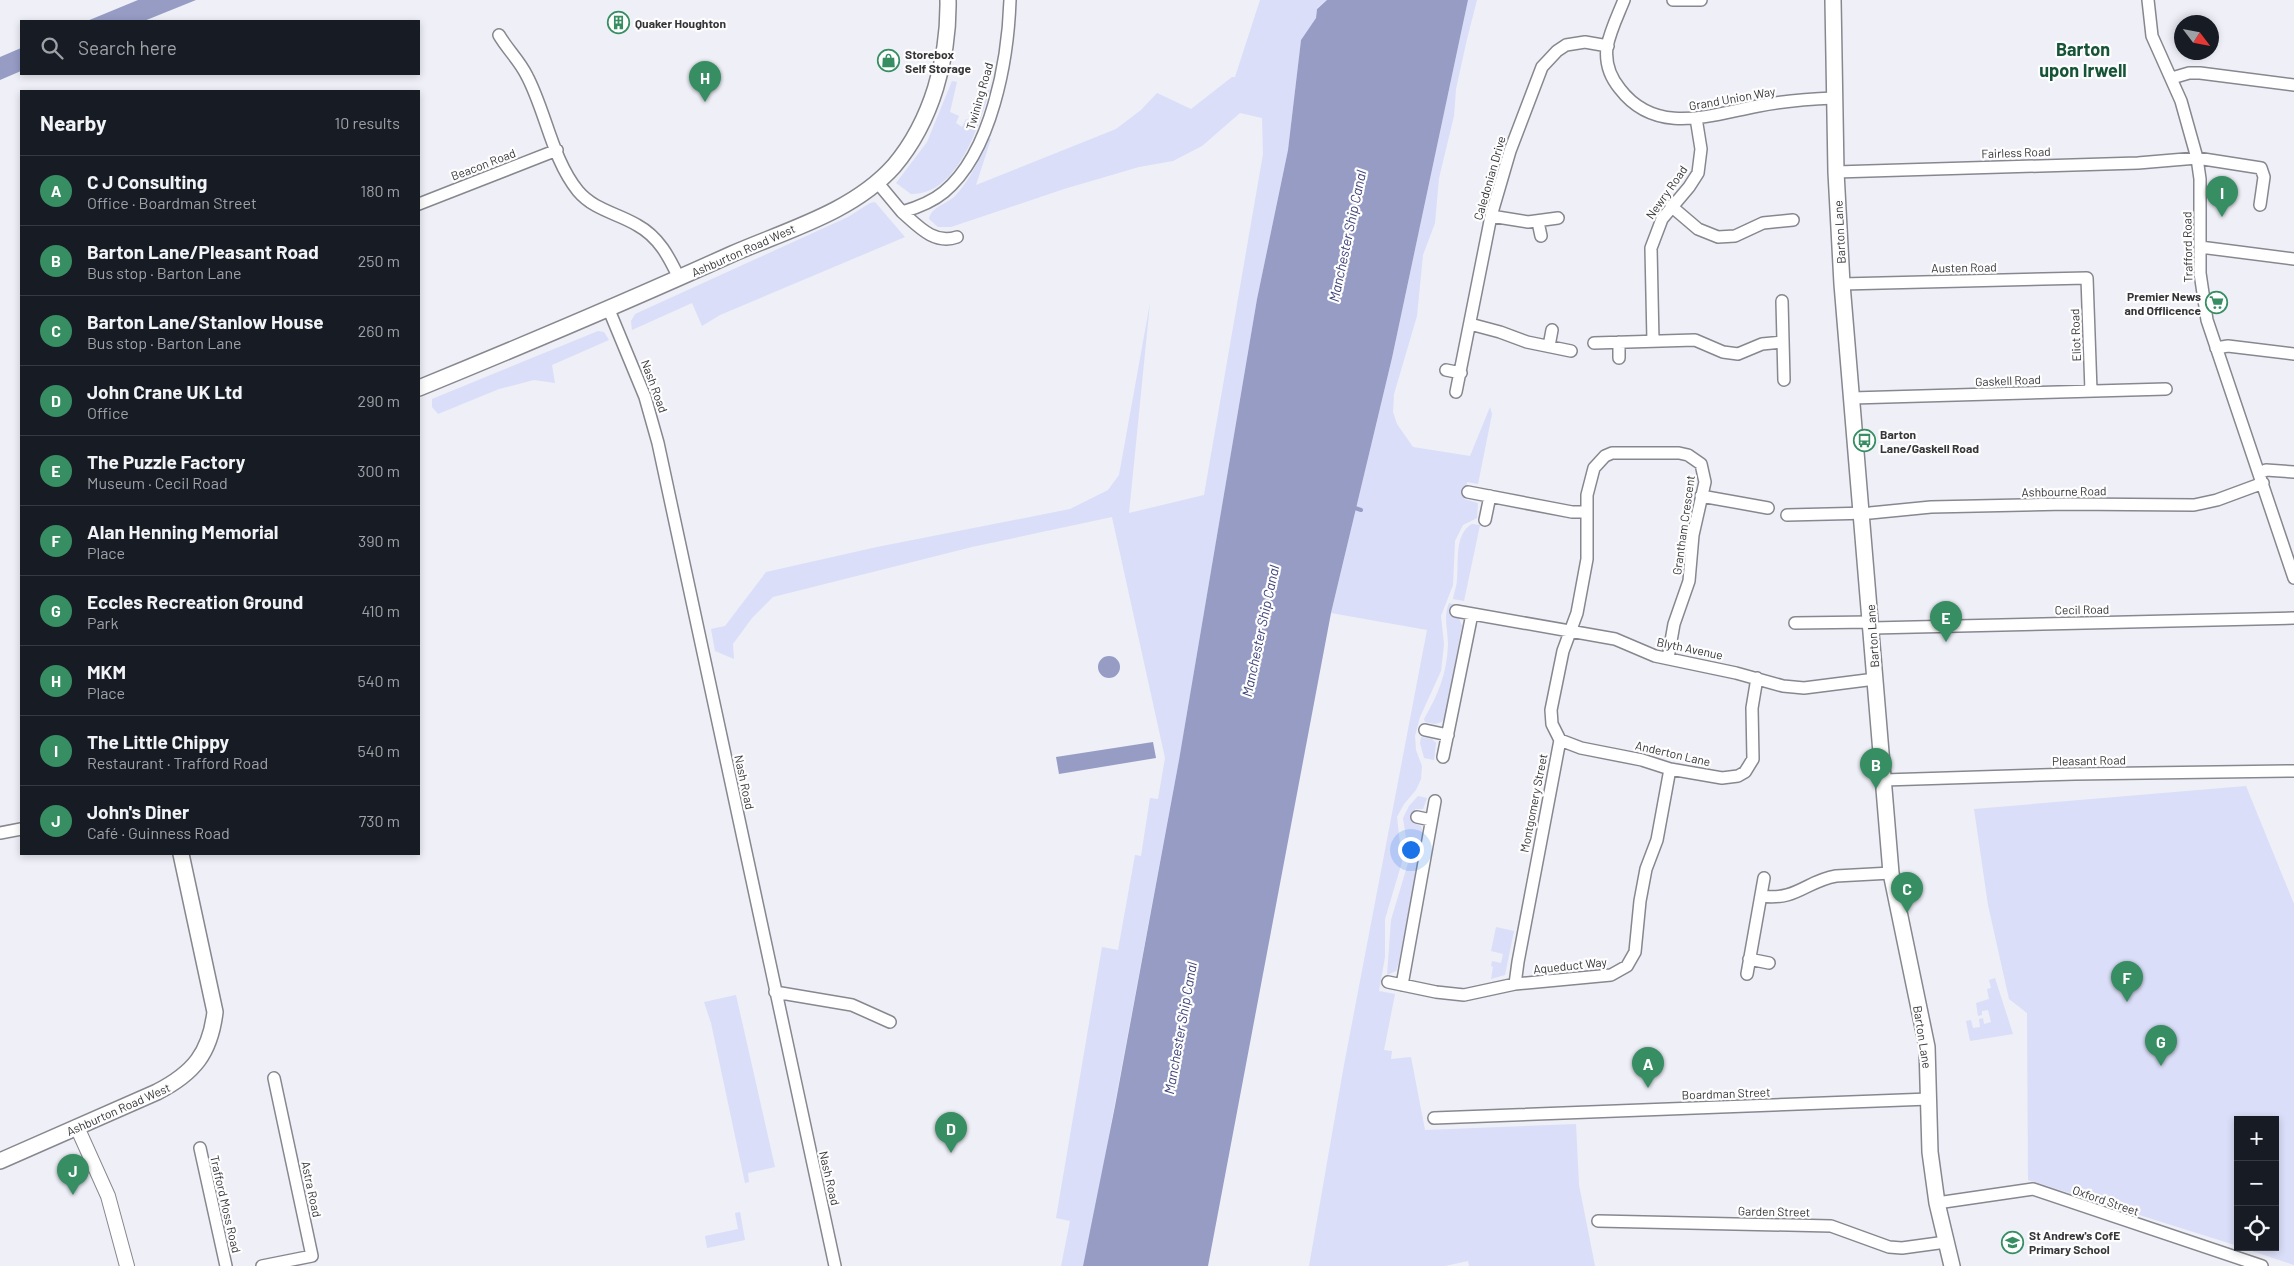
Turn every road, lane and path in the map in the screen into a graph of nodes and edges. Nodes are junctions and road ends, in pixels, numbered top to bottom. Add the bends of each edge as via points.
1 (948, 0) edge
2 (1010, 0) edge
3 (1624, 0) edge
4 (1673, 0) edge
5 (1701, 0) edge
6 (1833, 0) edge
7 (2148, 0) edge
8 (498, 35) dead end
9 (1608, 46) junction
10 (2172, 78) junction
11 (2294, 84) edge
12 (1834, 98) junction
13 (1696, 118) junction
14 (557, 150) junction
15 (2198, 158) junction
16 (1836, 172) junction
17 (877, 182) junction
18 (420, 204) edge
19 (2260, 205) dead end
20 (1671, 206) junction
21 (1774, 208) dead end
22 (902, 212) junction
23 (1491, 216) junction
24 (1558, 218) dead end
25 (1774, 220) junction
26 (1792, 220) dead end
27 (1538, 222) junction
28 (1541, 236) dead end
29 (957, 237) dead end
30 (2200, 247) junction
31 (2294, 259) edge
32 (679, 278) junction
33 (2087, 278) joint
34 (1842, 284) junction
35 (1782, 301) dead end
36 (609, 310) junction
37 (1470, 324) junction
38 (1552, 330) dead end
39 (1653, 341) junction
40 (1594, 342) dead end
41 (1619, 342) junction
42 (1783, 342) junction
43 (1549, 346) junction
44 (2216, 348) junction
45 (1571, 350) dead end
46 (2294, 354) edge
47 (1619, 358) dead end
48 (1446, 370) dead end
49 (1460, 373) junction
50 (1784, 380) dead end
51 (420, 388) edge
52 (2166, 389) dead end
53 (2091, 391) junction
54 (1456, 392) dead end
55 (1852, 398) junction
56 (2294, 472) edge
57 (2261, 478) junction
58 (1468, 492) dead end
59 (1490, 496) junction
60 (1701, 496) junction
61 (1768, 508) dead end
62 (1586, 512) junction
63 (1862, 512) junction
64 (1787, 515) dead end
65 (1485, 520) dead end
66 (2294, 578) edge
67 (1456, 611) dead end
68 (1472, 614) junction
69 (2294, 618) edge
70 (1795, 623) dead end
71 (1871, 625) junction
72 (1571, 630) junction
73 (1668, 658) junction
74 (1757, 678) junction
75 (1875, 679) junction
76 (1425, 730) dead end
77 (1448, 734) junction
78 (1560, 740) junction
79 (1443, 757) dead end
80 (1670, 769) junction
81 (2294, 771) edge
82 (1884, 780) junction
83 (1435, 802) dead end
84 (1417, 817) dead end
85 (1432, 820) junction
86 (20, 829) edge
87 (0, 833) edge
88 (181, 855) edge
89 (1891, 873) junction
90 (1764, 878) dead end
91 (1761, 896) junction
92 (1749, 959) junction
93 (1770, 963) dead end
94 (1747, 974) dead end
95 (1388, 982) dead end
96 (1515, 984) junction
97 (1402, 985) junction
98 (776, 992) junction
99 (890, 1022) dead end
100 (274, 1078) dead end
101 (1929, 1098) junction
102 (1434, 1118) dead end
103 (77, 1127) junction
104 (200, 1148) dead end
105 (0, 1161) edge
106 (1937, 1203) junction
107 (1598, 1221) dead end
108 (1946, 1242) junction
109 (128, 1266) edge
110 (226, 1266) edge
111 (262, 1266) edge
112 (835, 1266) edge
113 (1952, 1266) edge
114 (2262, 1266) edge

1 - 17 main road, Ashburton Road West via 944,50 935,91 906,150
2 - 22 street, Twining Road via 1002,66 979,142 965,167 946,190 926,203
3 - 9 street, Grand Union Way
4 - 5 street
6 - 12 main road, Barton Lane
7 - 10 street, Trafford Road via 2152,36
8 - 14 street via 527,74
9 - 13 street, Grand Union Way via 1610,74 1630,100 1660,116 1685,120
9 - 23 street, Caledonian Drive via 1585,42 1566,46 1556,51 1542,67 1510,150
10 - 11 street via 2200,72
10 - 15 street, Trafford Road
12 - 13 street, Grand Union Way via 1760,106
12 - 16 main road, Barton Lane
13 - 20 street, Newry Road via 1701,149 1698,173
14 - 18 street, Beacon Road
14 - 32 street via 579,192 598,208 648,232 664,248
15 - 16 street, Fairless Road via 2138,163
15 - 19 street, Fairless Road via 2261,168 2264,177
15 - 30 street, Trafford Road
16 - 34 main road, Barton Lane
17 - 22 street
17 - 32 main road, Ashburton Road West via 824,215
20 - 25 street via 1698,229 1718,237 1735,236
20 - 39 street, Newry Road via 1651,248
21 - 25 street
22 - 29 street via 930,235 947,240
23 - 27 street
23 - 37 street, Caledonian Drive
24 - 27 street
25 - 26 street
27 - 28 street
30 - 31 street
30 - 44 street, Trafford Road via 2202,297
32 - 36 main road, Ashburton Road West
33 - 34 street, Austen Road
33 - 53 street, Eliot Road
34 - 55 main road, Barton Lane
35 - 42 street
36 - 51 main road, Ashburton Road West
36 - 98 street, Nash Road via 632,360 652,419
37 - 43 street
37 - 49 street, Caledonian Drive
38 - 43 street
39 - 41 street
39 - 42 street via 1696,340 1731,354 1745,352 1767,342
40 - 41 street
41 - 47 street
42 - 50 street
43 - 45 street
44 - 46 street via 2228,346
44 - 57 street, Trafford Road
48 - 49 street
49 - 54 street, Caledonian Drive
52 - 53 street, Gaskell Road
53 - 55 street, Gaskell Road
55 - 63 main road, Barton Lane
56 - 57 street, Ashbourne Road via 2277,470
57 - 63 street, Ashbourne Road via 2217,500 2194,505 2066,504
57 - 66 street, Trafford Road
58 - 59 street
59 - 62 street
59 - 65 street
60 - 61 street
60 - 62 street, Grantham Crescent via 1703,469 1688,455 1612,453 1594,468
60 - 73 street, Grantham Crescent via 1689,580 1674,624
62 - 72 street, Grantham Crescent via 1587,559
63 - 64 street, Ashbourne Road
63 - 71 main road, Barton Lane
67 - 68 street, Blyth Avenue
68 - 72 street, Blyth Avenue
68 - 77 street
69 - 71 street, Cecil Road
70 - 71 street, Cecil Road
71 - 75 main road, Barton Lane
72 - 73 street, Blyth Avenue via 1615,639
72 - 78 street, Montgomery Street via 1563,651 1551,710 1552,724
73 - 74 street, Blyth Avenue
74 - 75 street, Blyth Avenue via 1804,688
74 - 80 street, Anderton Lane via 1752,708 1754,751 1745,772 1722,778
75 - 82 main road, Barton Lane
76 - 77 street
77 - 79 street
78 - 80 street, Anderton Lane
78 - 96 street, Montgomery Street
80 - 96 street, Aqueduct Way via 1657,840 1644,879 1632,960 1620,972 1611,975
81 - 82 street, Pleasant Road
82 - 89 main road, Barton Lane
83 - 85 street
84 - 85 street
85 - 97 street
86 - 87 street
88 - 103 main road, Ashburton Road West via 214,1012 208,1045 190,1071 177,1082
89 - 91 street via 1827,877 1786,896
89 - 101 main road, Barton Lane via 1927,1048
90 - 91 street
91 - 92 street
92 - 93 street
92 - 94 street
95 - 97 street, Aqueduct Way
96 - 97 street, Aqueduct Way via 1464,995
98 - 99 street via 852,1005
98 - 112 street, Nash Road
100 - 111 street, Astra Road via 312,1256
101 - 102 street, Boardman Street
101 - 106 main road, Barton Lane via 1930,1152
103 - 105 main road, Ashburton Road West
103 - 109 street via 108,1196
104 - 110 street, Trafford Moss Road
106 - 108 main road, Barton Lane
106 - 114 street, Oxford Street via 2034,1189
107 - 108 street, Garden Street via 1831,1226 1889,1247
108 - 113 main road, Barton Lane

